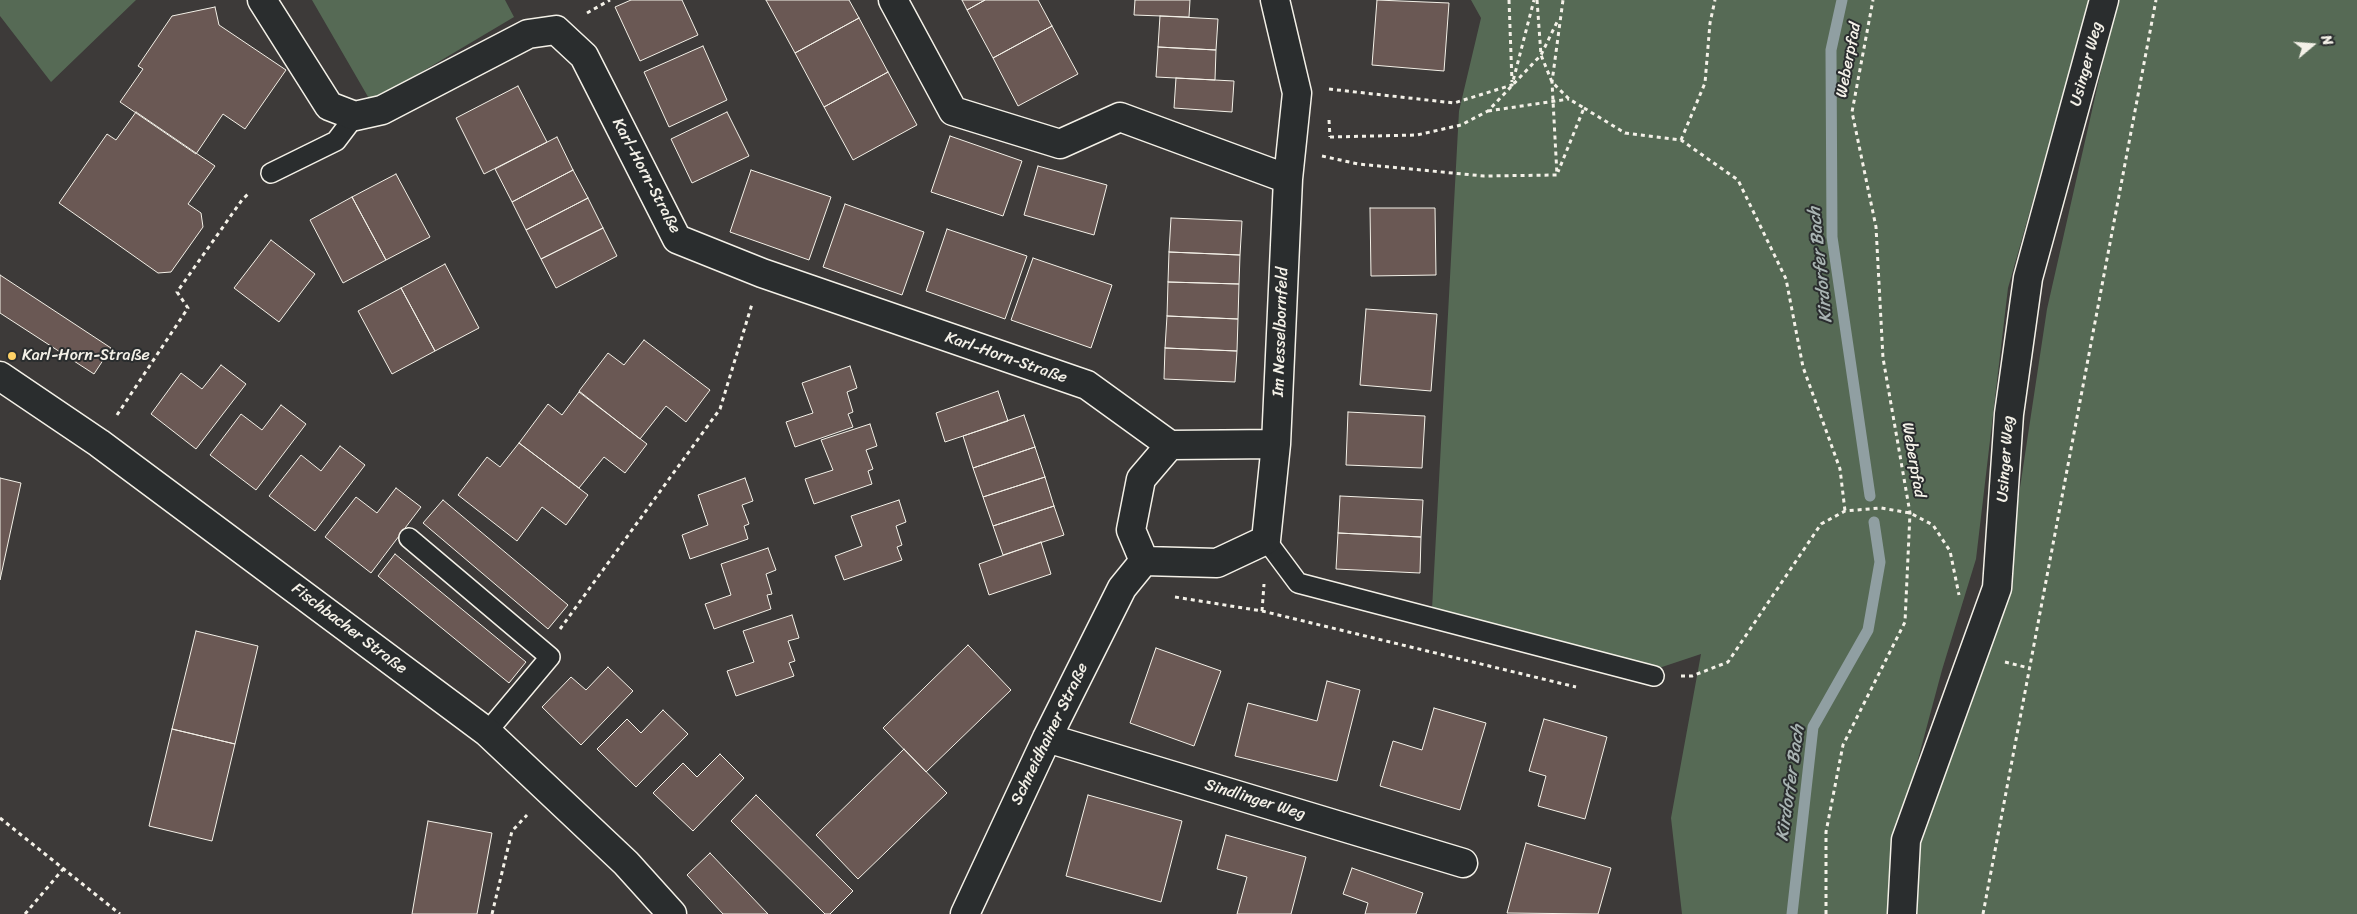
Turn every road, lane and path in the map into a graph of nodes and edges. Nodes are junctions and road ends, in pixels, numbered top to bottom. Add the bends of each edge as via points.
1 (262, 0) edge
2 (893, 0) edge
3 (1275, 0) edge
4 (1508, 0) edge
5 (1536, 0) edge
6 (1564, 0) edge
7 (1715, 0) edge
8 (1873, 0) edge
9 (2104, 0) edge
10 (2156, 0) edge
11 (1559, 18) junction
12 (1541, 55) junction
13 (1552, 82) junction
14 (1512, 85) junction
15 (1328, 98) dead end
16 (1569, 99) junction
17 (1553, 102) junction
18 (1584, 108) junction
19 (1488, 111) junction
20 (355, 116) junction
21 (1329, 118) dead end
22 (1330, 137) junction
23 (1681, 140) junction
24 (1291, 148) junction
25 (271, 173) joint
26 (1557, 175) junction
27 (1288, 179) junction
28 (762, 273) junction
29 (0, 376) edge
30 (99, 443) junction
31 (1276, 444) junction
32 (1170, 445) junction
33 (1862, 510) dead end
34 (1845, 511) dead end
35 (1910, 513) junction
36 (409, 538) dead end
37 (1266, 540) junction
38 (1144, 560) junction
39 (1961, 603) dead end
40 (544, 652) junction
41 (1973, 654) junction
42 (2029, 668) junction
43 (1654, 676) dead end
44 (487, 732) junction
45 (1047, 738) junction
46 (550, 792) junction
47 (0, 818) edge
48 (1463, 863) dead end
49 (64, 868) junction
50 (25, 914) edge
51 (120, 914) edge
52 (492, 914) edge
53 (672, 914) edge
54 (965, 914) edge
55 (1826, 914) edge
56 (1902, 914) edge
57 (1983, 914) edge

1 - 20 street via 329,106
2 - 27 street via 953,111 1060,144 1120,117
3 - 24 street, Im Nesselbornfeld via 1297,93
4 - 14 path
5 - 12 path
5 - 14 path
6 - 11 path
7 - 23 path via 1705,83
8 - 35 path, Weberpfad via 1852,112 1876,227 1883,358
9 - 41 street, Usinger Weg via 2028,278 2009,414 1997,588
10 - 42 path
11 - 12 path
11 - 13 path
12 - 13 path
12 - 14 path
13 - 16 path
13 - 17 path
14 - 15 path via 1454,103 1327,88
14 - 19 path
16 - 17 path
16 - 18 path
17 - 19 path
17 - 26 path
18 - 23 path via 1626,133
18 - 26 path
19 - 22 path via 1461,125 1417,135
20 - 25 lane via 336,141
20 - 28 street, Karl-Horn-Straße via 382,110 528,34 556,30 584,56 677,239
21 - 22 path
22 - 24 path
23 - 34 path via 1738,180 1786,279 1803,367 1840,469
24 - 26 path via 1358,164 1484,176
24 - 27 street, Im Nesselbornfeld
25 - 30 path via 242,200 177,292 188,308
27 - 31 street, Im Nesselbornfeld
28 - 32 street, Karl-Horn-Straße via 1087,385
28 - 40 path via 720,409
29 - 30 street, Fischbacher Straße
30 - 44 street, Fischbacher Straße
31 - 32 street
31 - 37 street, Im Nesselbornfeld
32 - 38 street via 1140,480 1131,530
33 - 35 path via 1881,508
35 - 39 path via 1932,525 1950,551
35 - 55 path, Weberpfad via 1905,622 1842,745 1826,832
36 - 40 lane
37 - 38 street via 1217,563
37 - 43 lane via 1298,584
38 - 45 street, Schneidhainer Straße via 1122,588
40 - 44 lane via 550,657
41 - 42 path
41 - 56 street, Usinger Weg via 1906,840
42 - 57 path
44 - 46 street, Fischbacher Straße
45 - 48 street, Sindlinger Weg
45 - 54 street, Schneidhainer Straße
46 - 52 path via 512,830
46 - 53 street, Fischbacher Straße via 626,863
47 - 49 path
49 - 50 path
49 - 51 path

